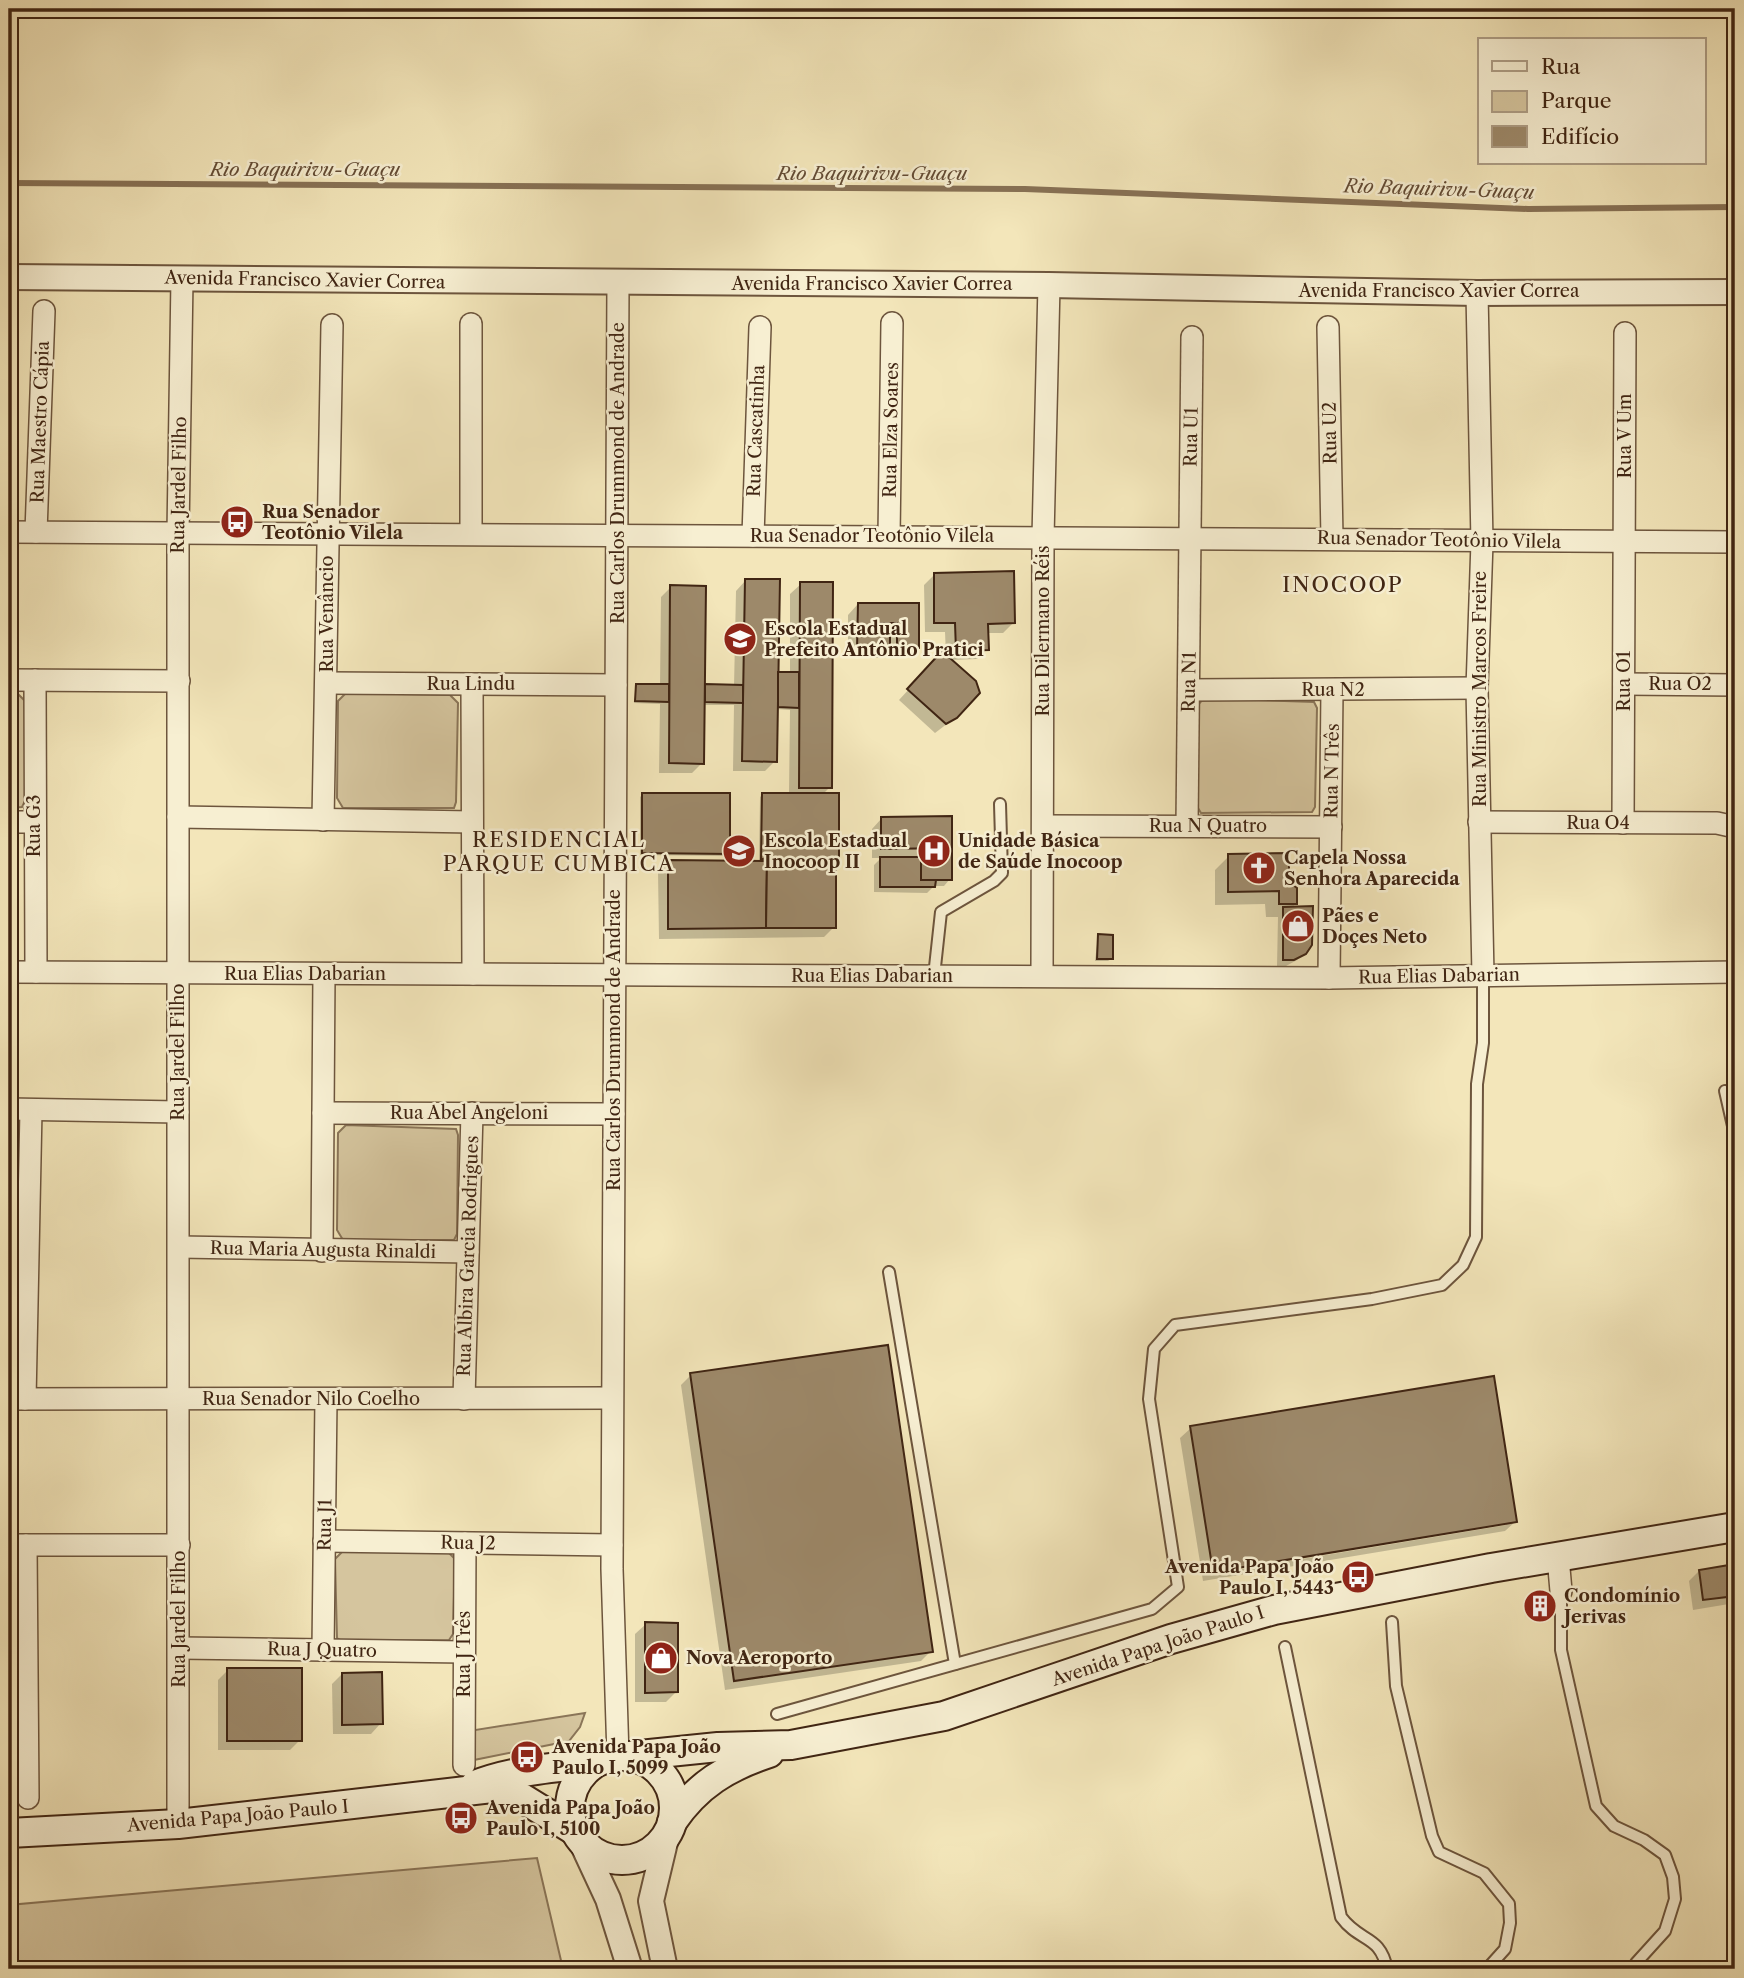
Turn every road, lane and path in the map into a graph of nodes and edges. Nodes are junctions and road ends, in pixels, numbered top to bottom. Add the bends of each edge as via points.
1 (9, 277) edge
2 (182, 279) junction
3 (618, 282) junction
4 (1049, 285) junction
5 (1735, 292) edge
6 (1477, 293) junction
7 (44, 311) dead end
8 (892, 323) dead end
9 (471, 324) dead end
10 (332, 325) dead end
11 (760, 327) dead end
12 (1328, 327) dead end
13 (1625, 333) dead end
14 (1192, 337) dead end
15 (9, 532) edge
16 (36, 532) junction
17 (178, 533) junction
18 (328, 534) junction
19 (471, 534) junction
20 (618, 535) junction
21 (753, 536) junction
22 (889, 536) junction
23 (1043, 537) junction
24 (1190, 538) junction
25 (1332, 538) junction
26 (1624, 540) junction
27 (1482, 542) junction
28 (1735, 542) edge
29 (9, 680) edge
30 (35, 680) junction
31 (179, 681) junction
32 (327, 684) junction
33 (472, 684) junction
34 (1624, 684) junction
35 (616, 685) junction
36 (1735, 685) edge
37 (1477, 688) junction
38 (1189, 690) junction
39 (1332, 690) junction
40 (1000, 804) dead end
41 (178, 817) junction
42 (323, 820) junction
43 (9, 822) edge
44 (34, 822) junction
45 (472, 822) junction
46 (1479, 822) junction
47 (1623, 823) junction
48 (1726, 825) edge
49 (1043, 826) junction
50 (1187, 826) junction
51 (1331, 827) junction
52 (9, 972) edge
53 (36, 972) junction
54 (1735, 972) edge
55 (178, 973) junction
56 (324, 974) junction
57 (473, 974) junction
58 (614, 975) junction
59 (1483, 975) junction
60 (934, 976) junction
61 (1042, 976) junction
62 (1329, 978) junction
63 (1725, 1091) dead end
64 (9, 1109) edge
65 (32, 1110) junction
66 (178, 1112) junction
67 (323, 1112) junction
68 (472, 1113) junction
69 (614, 1114) junction
70 (1735, 1135) edge
71 (179, 1247) junction
72 (322, 1251) junction
73 (468, 1252) junction
74 (19, 1254) edge
75 (890, 1272) dead end
76 (612, 1398) junction
77 (17, 1399) edge
78 (326, 1399) junction
79 (464, 1399) junction
80 (179, 1400) junction
81 (1735, 1527) edge
82 (324, 1541) junction
83 (465, 1543) junction
84 (17, 1545) edge
85 (179, 1545) junction
86 (612, 1545) junction
87 (1558, 1557) junction
88 (1561, 1591) joint
89 (1392, 1622) dead end
90 (1285, 1647) dead end
91 (179, 1648) junction
92 (323, 1650) junction
93 (464, 1651) junction
94 (955, 1664) junction
95 (18, 1671) edge
96 (777, 1714) dead end
97 (791, 1745) junction
98 (614, 1758) junction
99 (465, 1777) junction
100 (28, 1798) dead end
101 (178, 1824) junction
102 (670, 1828) junction
103 (9, 1833) edge
104 (578, 1835) junction
105 (630, 1969) edge
106 (665, 1969) edge
107 (1387, 1969) edge
108 (1487, 1969) edge
109 (1635, 1969) edge

1 - 2 street, Avenida Francisco Xavier Correa
2 - 3 street, Avenida Francisco Xavier Correa
2 - 17 street, Rua Jardel Filho
3 - 4 street, Avenida Francisco Xavier Correa
3 - 20 street, Rua Carlos Drummond de Andrade
4 - 6 street, Avenida Francisco Xavier Correa
4 - 23 street, Rua Dilermano Réis
5 - 6 street, Avenida Francisco Xavier Correa
6 - 27 street, Rua Ministro Marcos Freire
7 - 16 street, Rua Maestro Cápia
8 - 22 street, Rua Elza Soares
9 - 19 street
10 - 18 street, Rua Venâncio
11 - 21 street, Rua Cascatinha
12 - 25 street, Rua U2
13 - 26 street, Rua V Um
14 - 24 street, Rua U1
15 - 16 street, Rua Senador Teotônio Vilela
16 - 17 street, Rua Senador Teotônio Vilela
17 - 18 street, Rua Senador Teotônio Vilela
17 - 31 street, Rua Jardel Filho
18 - 19 street, Rua Senador Teotônio Vilela
18 - 32 street, Rua Venâncio
19 - 20 street, Rua Senador Teotônio Vilela
20 - 21 street, Rua Senador Teotônio Vilela
20 - 35 street, Rua Carlos Drummond de Andrade
21 - 22 street, Rua Senador Teotônio Vilela
22 - 23 street, Rua Senador Teotônio Vilela
23 - 24 street, Rua Senador Teotônio Vilela
23 - 49 street, Rua Dilermano Réis
24 - 25 street, Rua Senador Teotônio Vilela
24 - 38 street, Rua N1
25 - 27 street, Rua Senador Teotônio Vilela
26 - 27 street, Rua Senador Teotônio Vilela
26 - 28 street, Rua Senador Teotônio Vilela
26 - 34 street, Rua O1
27 - 37 street, Rua Ministro Marcos Freire
29 - 30 street
30 - 31 street
30 - 44 street, Rua G3
31 - 41 street, Rua Jardel Filho
32 - 33 street, Rua Lindu
32 - 42 street, Rua Venâncio
33 - 35 street, Rua Lindu
33 - 45 street
34 - 36 street, Rua O2
34 - 47 street, Rua O1
35 - 58 street, Rua Carlos Drummond de Andrade
37 - 39 street, Rua N2
37 - 46 street, Rua Ministro Marcos Freire
38 - 39 street, Rua N2
38 - 50 street, Rua N1
39 - 51 street, Rua N Três
40 - 60 lane via 1002,873 941,912
41 - 42 street
41 - 55 street, Rua Jardel Filho
42 - 45 street
43 - 44 street
44 - 53 street, Rua G3
45 - 57 street
46 - 47 street, Rua O4
46 - 59 street, Rua Ministro Marcos Freire
47 - 48 street, Rua O4
49 - 50 street, Rua N Quatro
49 - 61 street, Rua Dilermano Réis
50 - 51 street, Rua N Quatro
51 - 62 street, Rua N Três
52 - 53 street, Rua Elias Dabarian
53 - 55 street, Rua Elias Dabarian
54 - 59 street, Rua Elias Dabarian
55 - 56 street, Rua Elias Dabarian
55 - 66 street, Rua Jardel Filho
56 - 57 street, Rua Elias Dabarian
56 - 67 street
57 - 58 street, Rua Elias Dabarian
58 - 60 street, Rua Elias Dabarian
58 - 69 street, Rua Carlos Drummond de Andrade
59 - 62 street, Rua Elias Dabarian
59 - 94 lane, Rua Ministro Marcos Freire via 1476,1237 1463,1265 1442,1285 1175,1325 1154,1349 1149,1399 1178,1587 1152,1609
60 - 61 street, Rua Elias Dabarian
61 - 62 street, Rua Elias Dabarian
63 - 70 lane
64 - 65 street
65 - 66 street
65 - 74 street
66 - 71 street, Rua Jardel Filho
67 - 68 street, Rua Abel Angeloni
67 - 72 street
68 - 69 street, Rua Abel Angeloni
68 - 73 street, Rua Albira Garcia Rodrigues
69 - 76 street, Rua Carlos Drummond de Andrade
71 - 72 street, Rua Maria Augusta Rinaldi
71 - 80 street, Rua Jardel Filho
72 - 73 street, Rua Maria Augusta Rinaldi
73 - 79 street, Rua Albira Garcia Rodrigues
74 - 77 street
75 - 94 lane
76 - 79 street, Rua Senador Nilo Coelho
76 - 86 street, Rua Carlos Drummond de Andrade
77 - 80 street, Rua Senador Nilo Coelho
78 - 79 street, Rua Senador Nilo Coelho
78 - 80 street, Rua Senador Nilo Coelho
78 - 82 street, Rua J1
80 - 85 street, Rua Jardel Filho
81 - 87 main road, Avenida Papa João Paulo I
82 - 83 street, Rua J2
82 - 92 street, Rua J1
83 - 86 street, Rua J2
83 - 93 street, Rua J Três
84 - 85 street
84 - 95 street
85 - 91 street, Rua Jardel Filho
86 - 98 street, Rua Carlos Drummond de Andrade
87 - 88 street
87 - 97 main road, Avenida Papa João Paulo I via 1274,1610 1171,1639 944,1716
88 - 109 lane via 1560,1650 1596,1806 1614,1826 1665,1855 1673,1877 1675,1899 1665,1931
89 - 108 lane via 1396,1686 1432,1836 1439,1852 1484,1873 1508,1904 1505,1949
90 - 107 lane via 1340,1917 1350,1929 1376,1943
91 - 92 street, Rua J Quatro
91 - 101 street, Rua Jardel Filho
92 - 93 street, Rua J Quatro
93 - 99 street, Rua J Três
94 - 96 lane
95 - 100 street
97 - 98 main road, Avenida Papa João Paulo I
97 - 102 main road, Avenida Papa João Paulo I via 717,1776 696,1791
98 - 99 main road, Avenida Papa João Paulo I via 496,1777
98 - 102 main road via 643,1760 663,1775 673,1797
98 - 104 main road via 577,1781 570,1818
99 - 101 main road, Avenida Papa João Paulo I via 375,1803
99 - 104 main road, Avenida Papa João Paulo I via 522,1798
101 - 103 main road, Avenida Papa João Paulo I
102 - 104 main road via 650,1852 626,1860 601,1855
102 - 106 street via 651,1900
104 - 105 street via 608,1899

